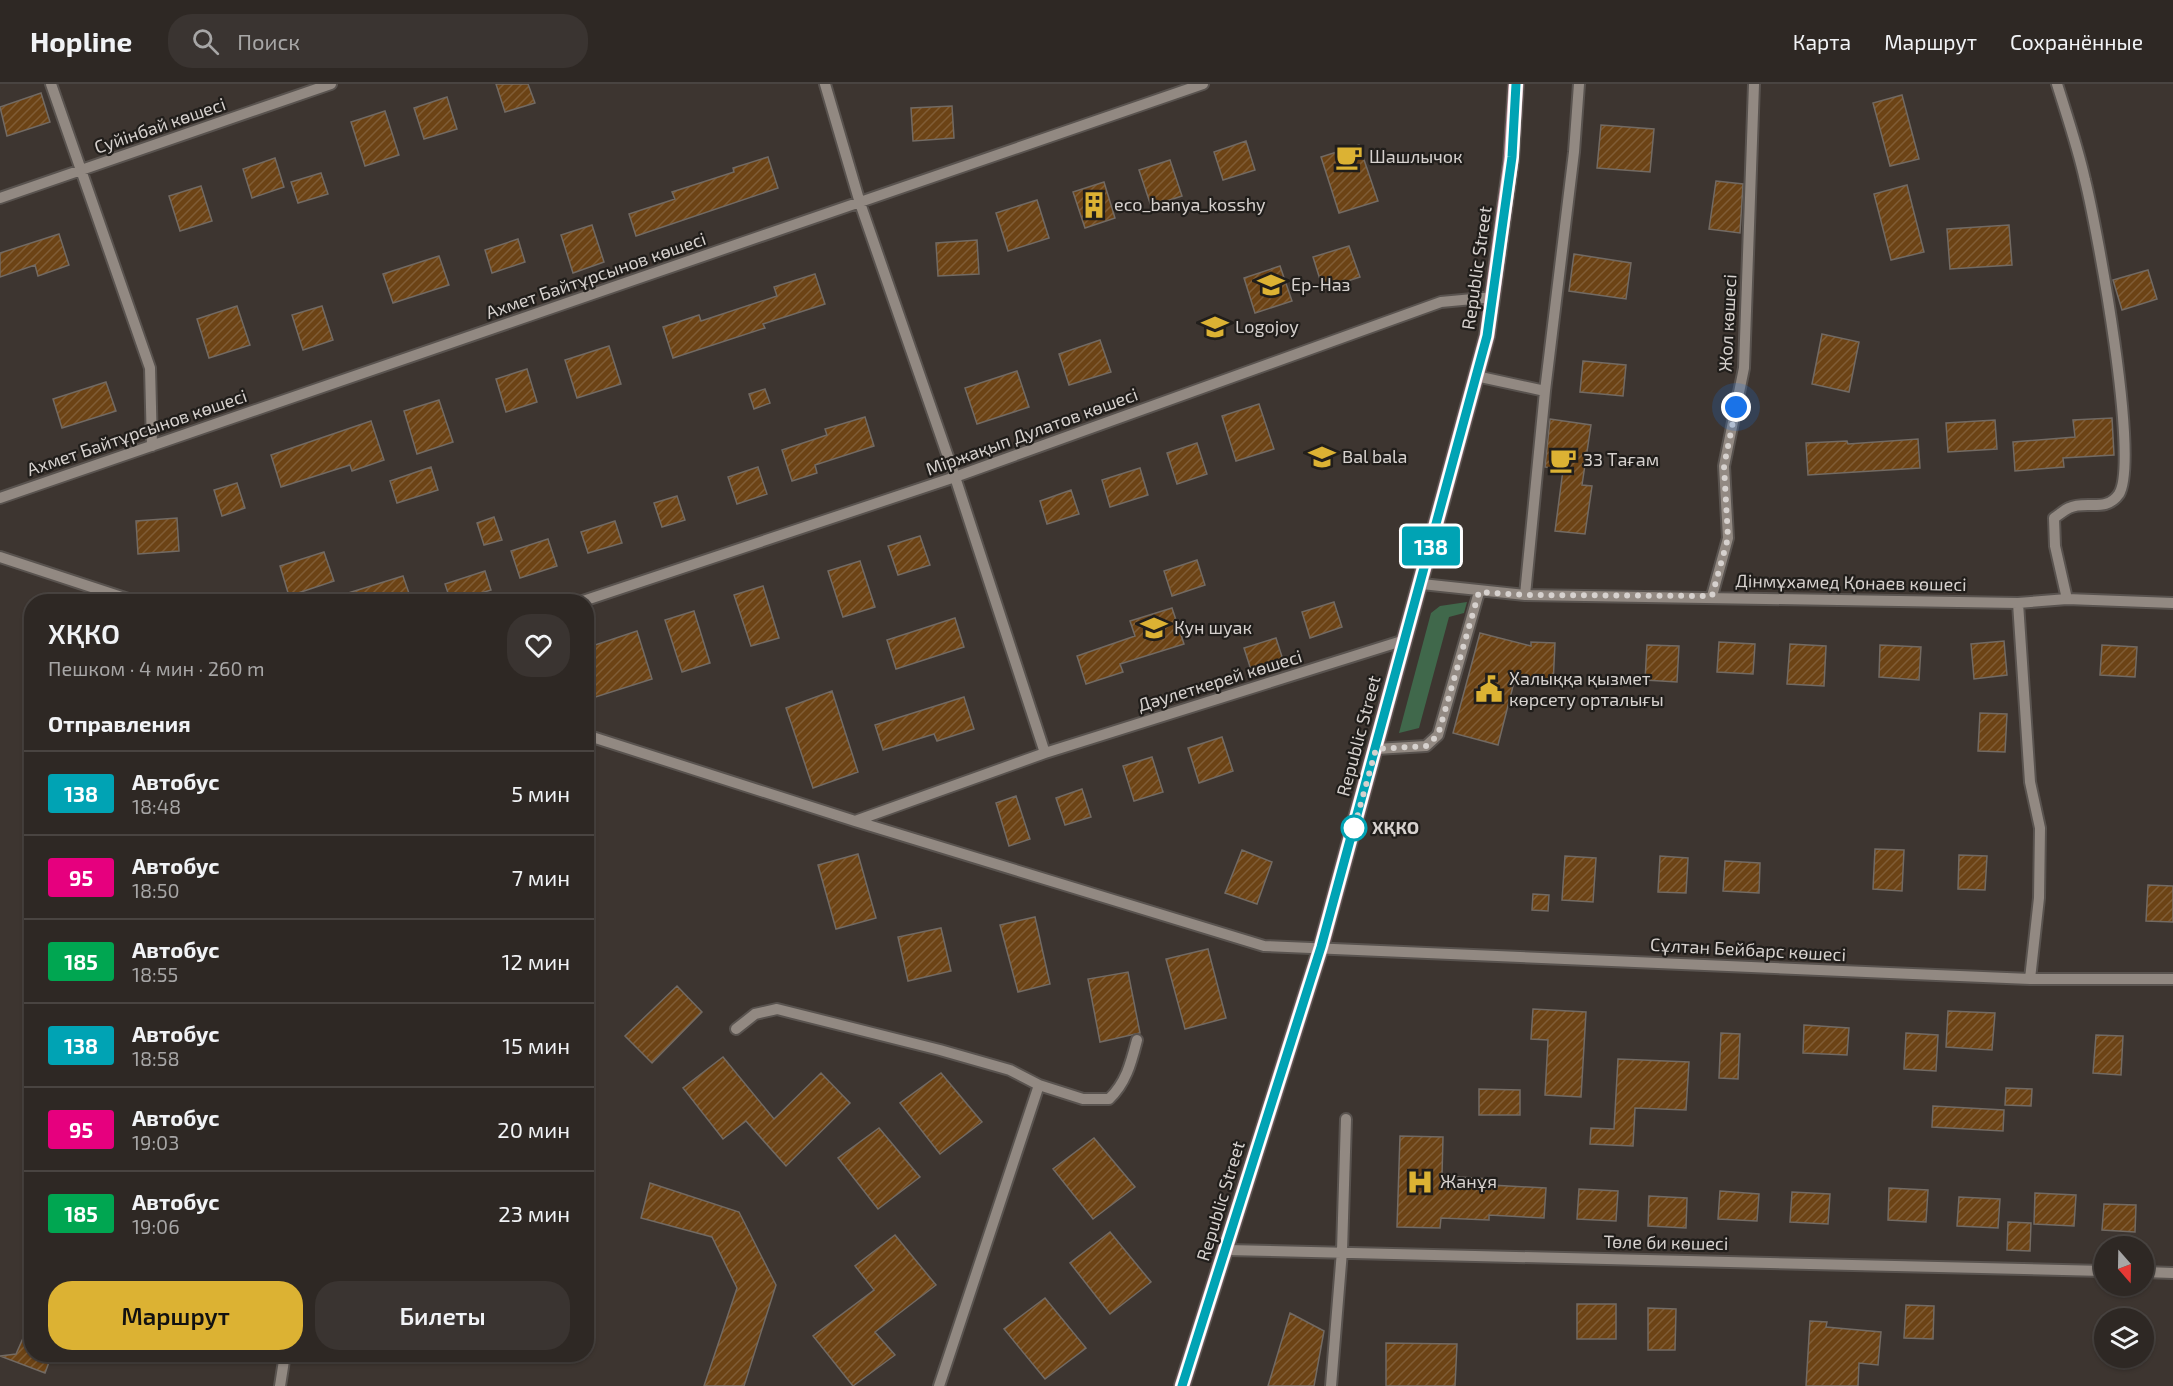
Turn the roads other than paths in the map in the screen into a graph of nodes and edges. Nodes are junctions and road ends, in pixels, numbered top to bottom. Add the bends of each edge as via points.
1 (51, 84) edge
2 (331, 84) edge
3 (825, 84) edge
4 (1203, 84) edge
5 (1516, 84) edge
6 (1579, 84) edge
7 (1754, 84) edge
8 (2057, 84) edge
9 (81, 171) junction
10 (0, 198) edge
11 (860, 202) junction
12 (1494, 297) junction
13 (1476, 376) junction
14 (1545, 391) junction
15 (152, 446) junction
16 (955, 477) junction
17 (0, 498) edge
18 (0, 557) edge
19 (1422, 584) junction
20 (1479, 592) junction
21 (113, 594) edge
22 (1525, 595) junction
23 (1712, 596) junction
24 (594, 597) edge
25 (2067, 599) junction
26 (2018, 603) junction
27 (2173, 603) edge
28 (1405, 640) junction
29 (594, 738) edge
30 (1376, 749) junction
31 (1045, 753) junction
32 (855, 821) junction
33 (1321, 947) junction
34 (2030, 979) junction
35 (2173, 979) edge
36 (736, 1029) dead end
37 (1137, 1040) dead end
38 (1039, 1085) junction
39 (1346, 1119) dead end
40 (1227, 1250) junction
41 (1342, 1251) junction
42 (2094, 1271) edge
43 (2154, 1272) edge
44 (2173, 1273) edge
45 (284, 1362) edge
46 (280, 1386) edge
47 (939, 1386) edge
48 (1182, 1386) edge
49 (1331, 1386) edge

1 - 9 street
2 - 9 street, Суйінбай көшесі
3 - 11 street
4 - 11 street, Ахмет Байтұрсынов көшесі
5 - 12 main road, Republic Street via 1512,157
6 - 14 street
7 - 23 street, Жол көшесі via 1744,368 1724,466 1728,538
8 - 25 street via 2085,180 2102,265 2123,407 2125,479 2118,495 2105,506 2070,507 2054,518 2055,546
9 - 10 street, Суйінбай көшесі
9 - 15 street via 150,368
11 - 15 street, Ахмет Байтұрсынов көшесі
11 - 16 street
12 - 13 main road, Republic Street
12 - 16 street, Міржақып Дулатов көшесі via 1441,302
13 - 14 street
13 - 19 main road, Republic Street
14 - 22 street
15 - 17 street, Ахмет Байтұрсынов көшесі
16 - 24 street, Міржақып Дулатов көшесі
16 - 31 street
18 - 21 street
19 - 20 street, Дінмұхамед Қонаев көшесі
19 - 28 main road, Republic Street
20 - 22 street, Дінмұхамед Қонаев көшесі
20 - 30 street via 1438,735 1426,746
22 - 23 street, Дінмұхамед Қонаев көшесі
23 - 26 street, Дінмұхамед Қонаев көшесі
25 - 26 street, Дінмұхамед Қонаев көшесі
25 - 27 street, Дінмұхамед Қонаев көшесі
26 - 34 street via 2030,782 2040,828 2039,898
28 - 30 main road, Republic Street
28 - 31 street, Дәулеткерей көшесі
29 - 32 street, Сұлтан Бейбарс көшесі
30 - 33 main road, Republic Street
31 - 32 street, Дәулеткерей көшесі
32 - 33 street, Сұлтан Бейбарс көшесі via 1264,946
33 - 34 street, Сұлтан Бейбарс көшесі
33 - 40 main road, Republic Street
34 - 35 street, Сұлтан Бейбарс көшесі
36 - 38 street via 755,1014 777,1009 1010,1070
37 - 38 street via 1120,1089 1108,1099 1083,1099
38 - 47 street
39 - 41 street
40 - 41 street, Төле би көшесі
40 - 48 main road, Republic Street
41 - 42 street, Төле би көшесі
41 - 49 street
43 - 44 street
45 - 46 street

